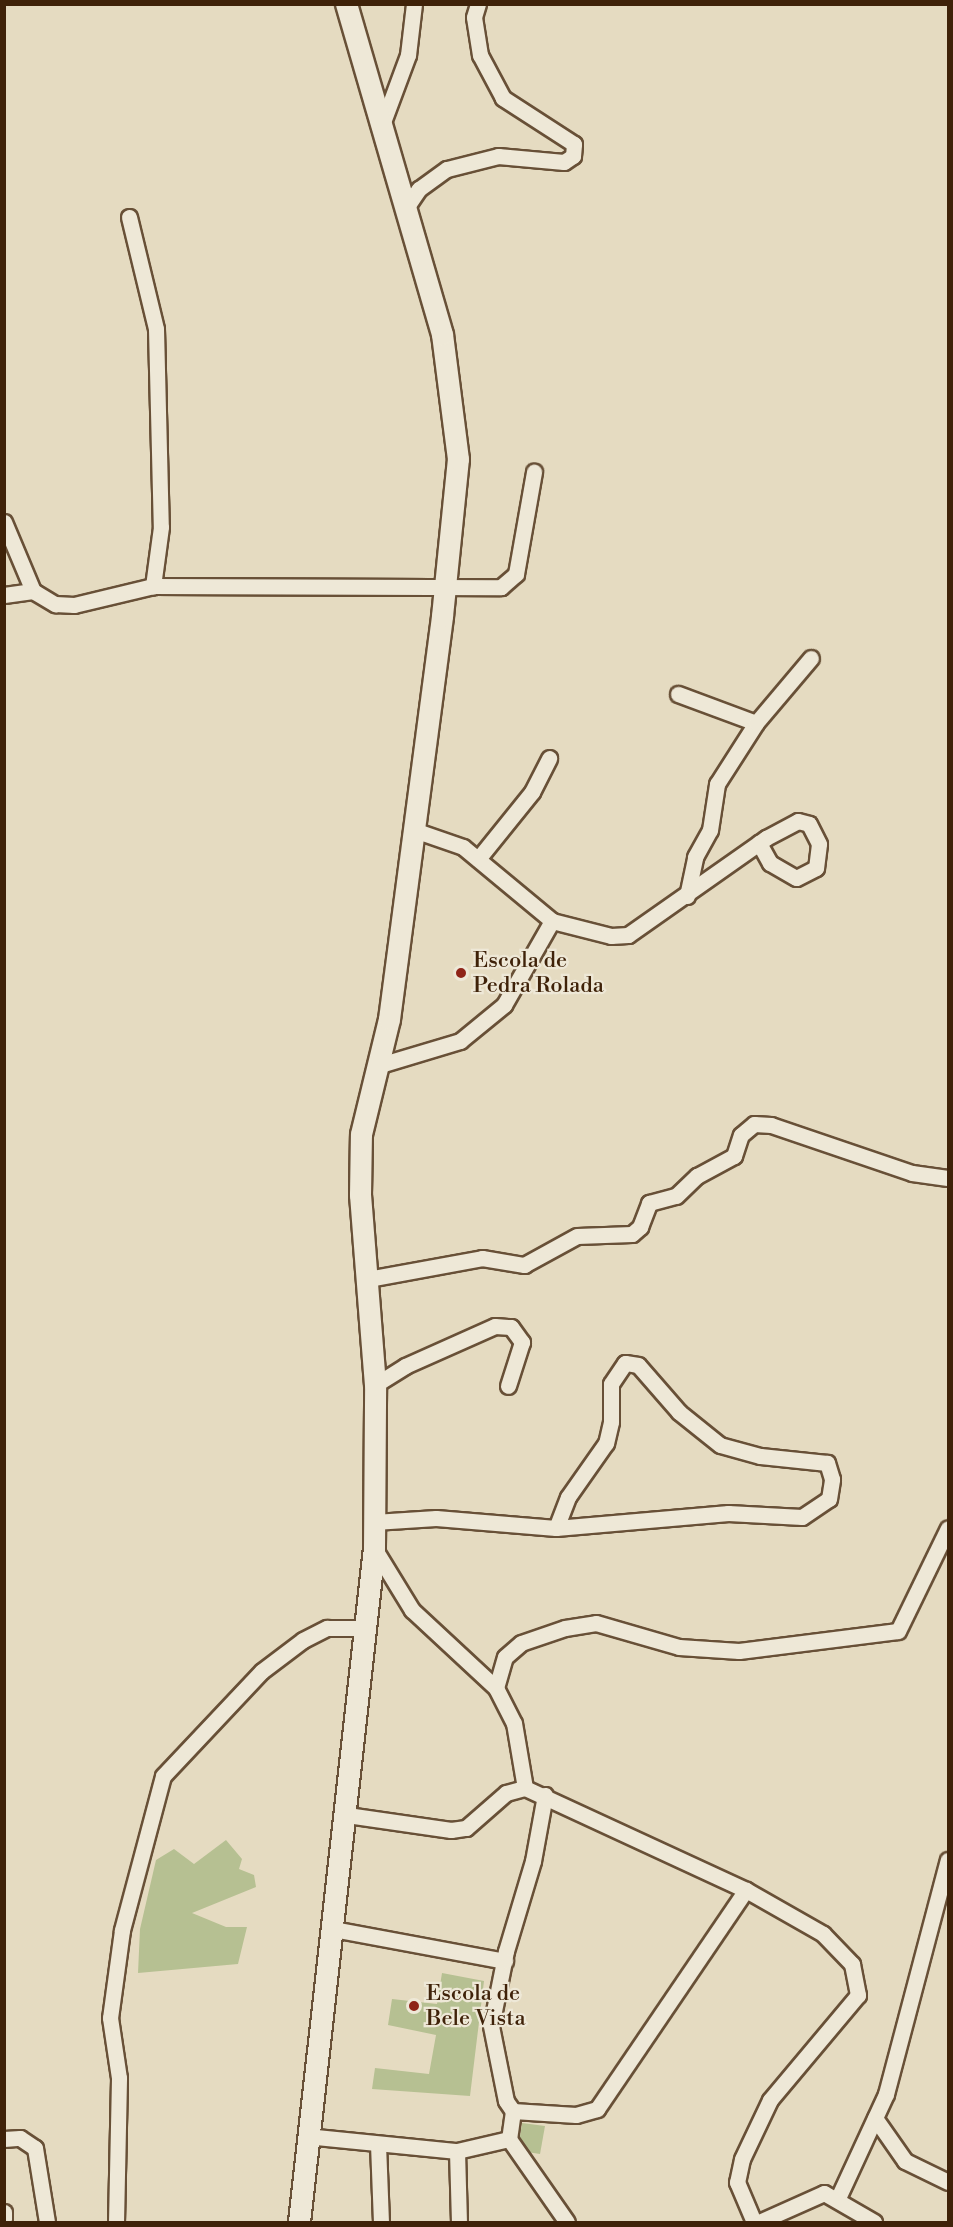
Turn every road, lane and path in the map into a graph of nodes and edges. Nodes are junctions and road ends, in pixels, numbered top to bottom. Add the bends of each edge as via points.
1 (346, 4) edge
2 (414, 4) edge
3 (478, 4) edge
4 (382, 125) junction
5 (406, 208) junction
6 (129, 217) dead end
7 (534, 472) dead end
8 (4, 522) edge
9 (446, 585) junction
10 (153, 586) junction
11 (33, 591) junction
12 (4, 596) edge
13 (811, 658) dead end
14 (678, 694) dead end
15 (756, 723) junction
16 (549, 758) dead end
17 (414, 830) junction
18 (759, 843) dead end
19 (478, 859) junction
20 (687, 896) junction
21 (552, 921) junction
22 (380, 1065) junction
23 (948, 1178) edge
24 (368, 1279) junction
25 (375, 1385) junction
26 (508, 1386) dead end
27 (374, 1522) junction
28 (556, 1528) junction
29 (948, 1528) edge
30 (374, 1548) junction
31 (367, 1628) junction
32 (496, 1688) junction
33 (525, 1788) junction
34 (545, 1796) junction
35 (347, 1815) junction
36 (948, 1860) edge
37 (746, 1890) junction
38 (333, 1929) junction
39 (505, 1961) junction
40 (513, 2111) junction
41 (875, 2118) junction
42 (306, 2136) junction
43 (4, 2139) edge
44 (509, 2139) junction
45 (378, 2144) junction
46 (457, 2151) junction
47 (948, 2182) edge
48 (838, 2198) junction
49 (4, 2212) edge
50 (4, 2219) edge
51 (47, 2223) edge
52 (116, 2223) edge
53 (299, 2223) edge
54 (381, 2223) edge
55 (459, 2223) edge
56 (567, 2223) edge
57 (754, 2223) edge
58 (759, 2223) edge
59 (874, 2223) edge

1 - 4 main road
2 - 4 street via 408,55
3 - 5 street via 474,17 480,55 503,98 574,144 573,156 564,162 498,156 447,169 419,189
4 - 5 main road
5 - 9 main road via 442,334 456,424
6 - 10 street via 156,329 161,526
7 - 9 street via 511,583 501,587
8 - 11 street
9 - 10 street
9 - 17 main road
10 - 11 street via 74,605 55,604
11 - 12 street
13 - 15 street
14 - 15 street
15 - 20 street via 717,784 710,830 694,857
16 - 19 street via 532,792
17 - 19 street via 463,847
17 - 22 main road
18 - 20 street
19 - 21 street
20 - 21 street via 628,935 611,936
21 - 22 street via 504,1005 460,1041
22 - 24 main road via 361,1134 359,1162
23 - 24 street via 912,1173 771,1125 754,1124 741,1135 734,1156 697,1176 676,1196 649,1203 640,1227 632,1234 577,1236 524,1265 482,1258
24 - 25 main road
25 - 26 street via 405,1366 495,1326 511,1327 522,1342
25 - 27 main road
27 - 28 street via 436,1518
27 - 30 main road
28 - 28 street via 568,1497 606,1443 611,1422 611,1384 625,1362 638,1365 679,1412 720,1445 760,1456 827,1463 832,1479 829,1499 802,1517 728,1513
29 - 32 street via 898,1631 738,1651 679,1647 596,1623 521,1643 505,1657
30 - 31 main road
30 - 32 street via 412,1610
31 - 35 main road
31 - 52 street via 327,1628 303,1640 262,1671 163,1776 123,1930 110,2018 119,2078
32 - 33 street via 514,1723
33 - 34 street
33 - 35 street via 506,1793 466,1828 451,1830
34 - 37 street
34 - 39 street via 533,1861
35 - 38 main road
36 - 41 street via 886,2094
37 - 40 street via 597,2109 576,2115
37 - 57 street via 824,1934 852,1964 858,1995 770,2100 742,2159 737,2182
38 - 39 street
38 - 42 main road
39 - 40 street via 492,2046 506,2101
40 - 44 street
41 - 47 street via 905,2161
41 - 48 street
42 - 45 street
42 - 53 main road
43 - 51 street via 20,2138 35,2148
44 - 46 street
44 - 56 street
45 - 46 street
45 - 54 street
46 - 55 street
48 - 58 street via 825,2193
48 - 59 street via 848,2210
49 - 50 street

